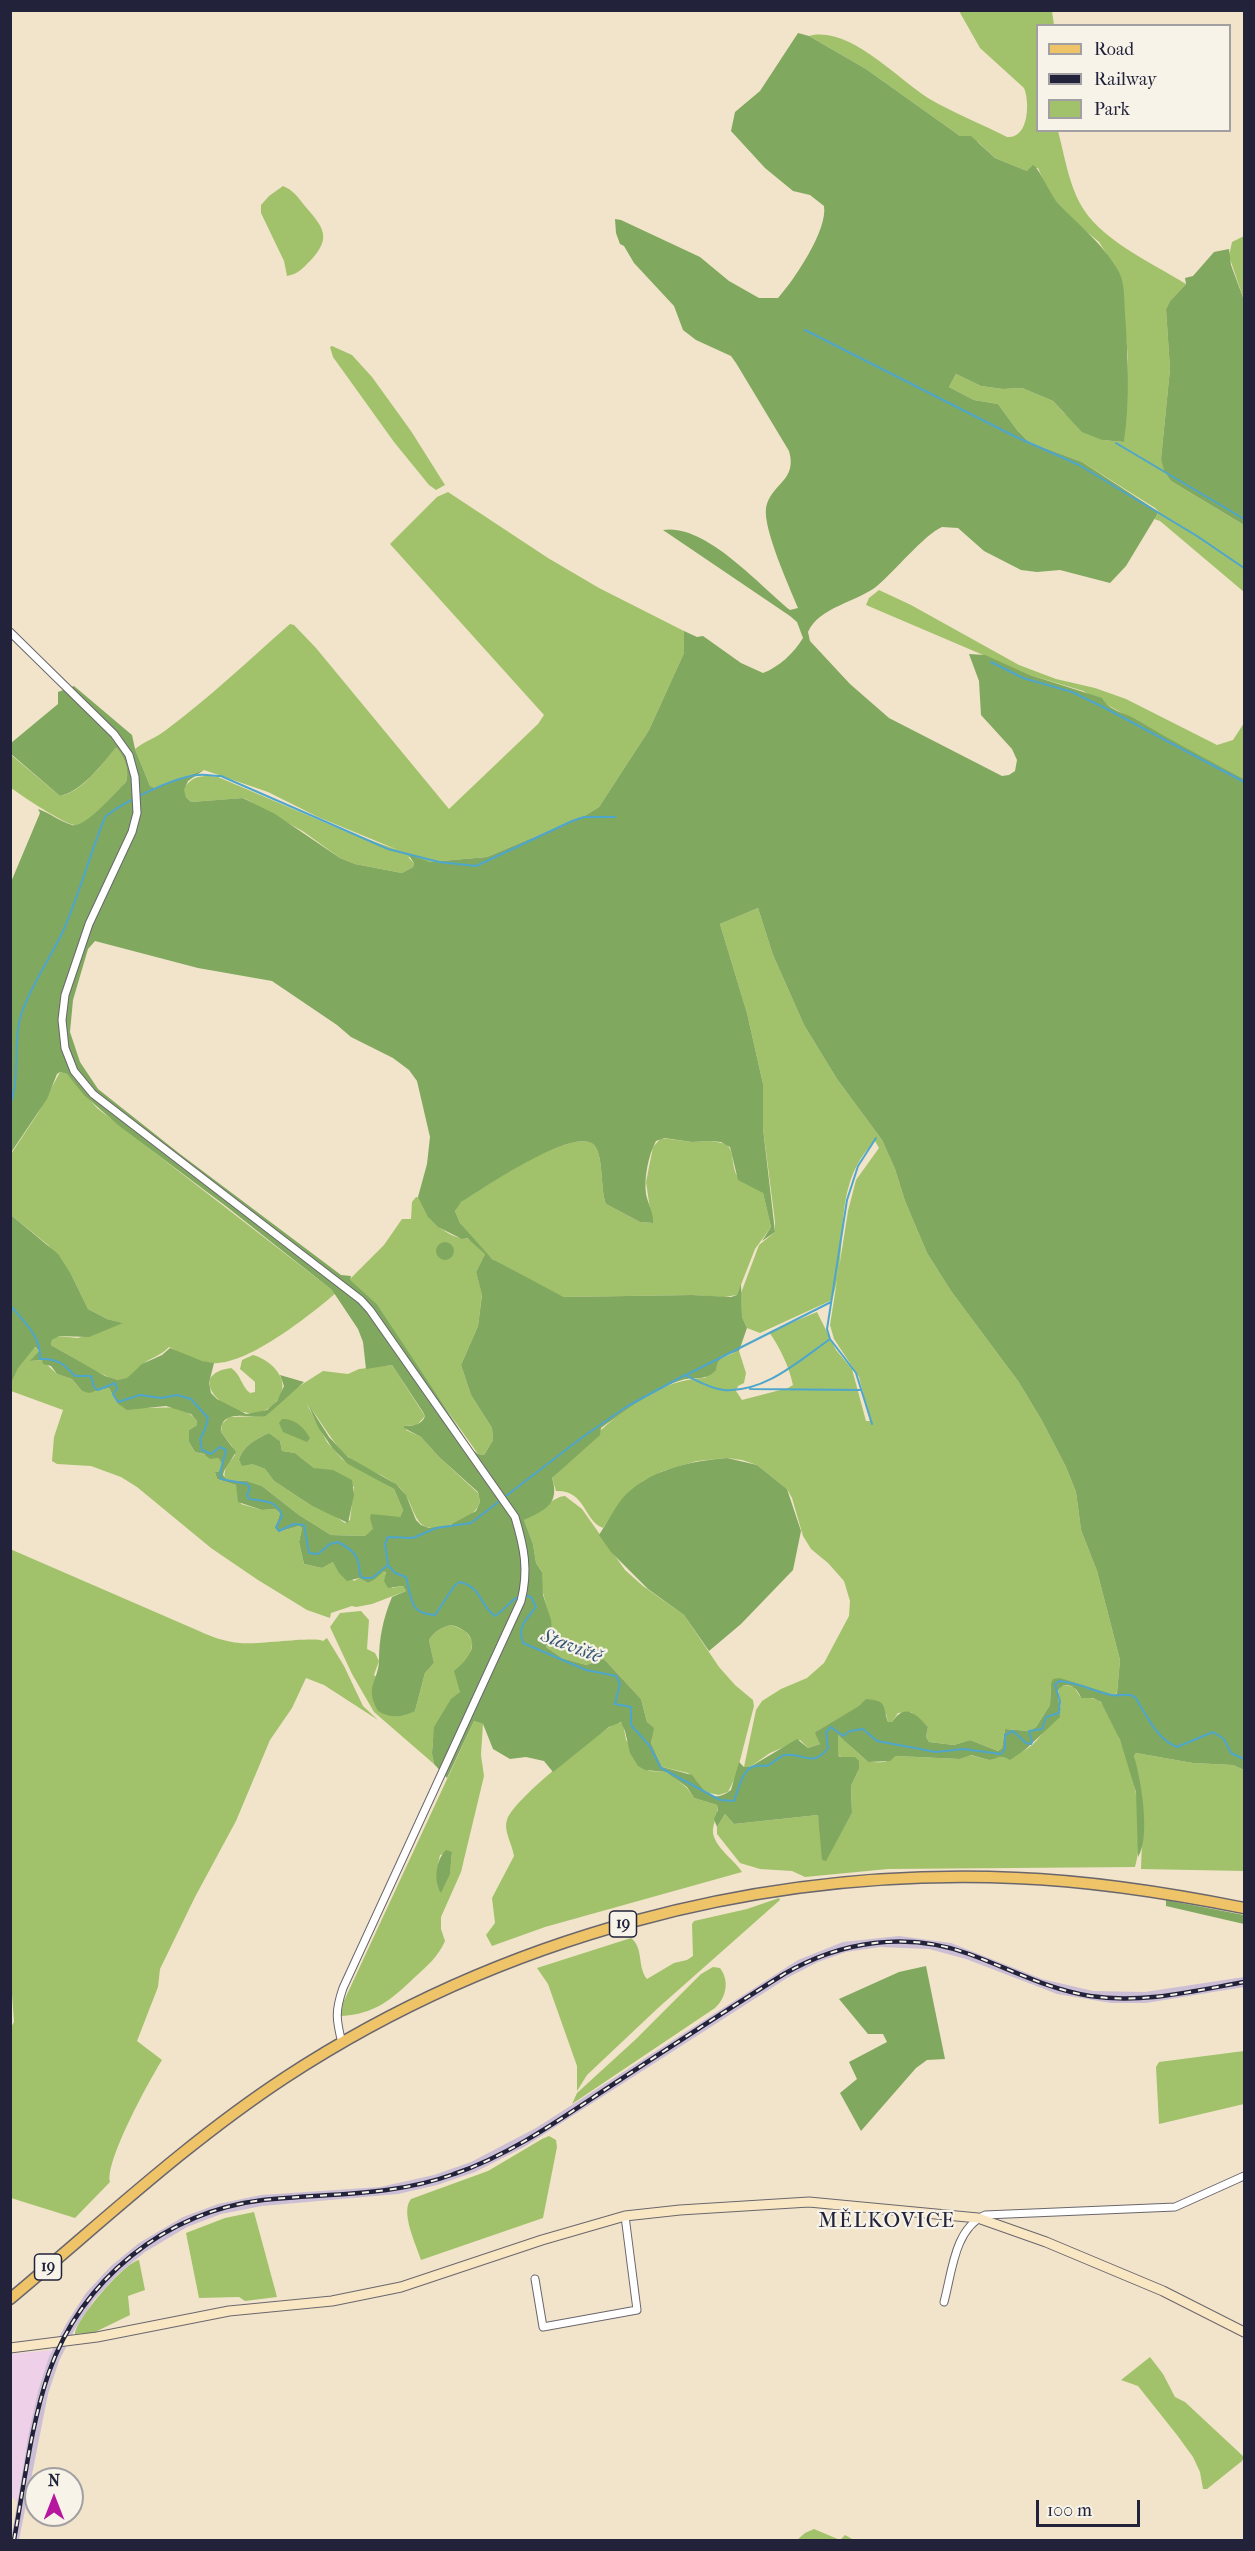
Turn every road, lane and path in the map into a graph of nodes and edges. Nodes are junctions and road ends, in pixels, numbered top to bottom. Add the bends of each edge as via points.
1 (10, 632) edge
2 (1245, 1908) edge
3 (342, 2043) junction
4 (1245, 2176) edge
5 (625, 2216) junction
6 (978, 2218) junction
7 (535, 2279) dead end
8 (10, 2299) edge
9 (944, 2302) dead end
10 (1245, 2332) edge
11 (10, 2348) edge

1 - 3 street via 114,734 129,755 135,777 137,813 132,832 89,924 64,995 64,1048 74,1071 93,1094 366,1305 514,1517 524,1549 526,1582 521,1601 343,1988 336,2007
2 - 3 main road, 19 via 1131,1888 1015,1878 894,1878 786,1889 714,1901 625,1923 530,1954 413,2005
3 - 8 main road, 19 via 287,2076 202,2137
4 - 6 street via 1175,2206
5 - 6 street via 809,2202
5 - 7 street via 637,2310 543,2327
5 - 11 street via 401,2287 332,2301 229,2311 97,2337
6 - 9 street via 961,2238
6 - 10 street via 1163,2291

